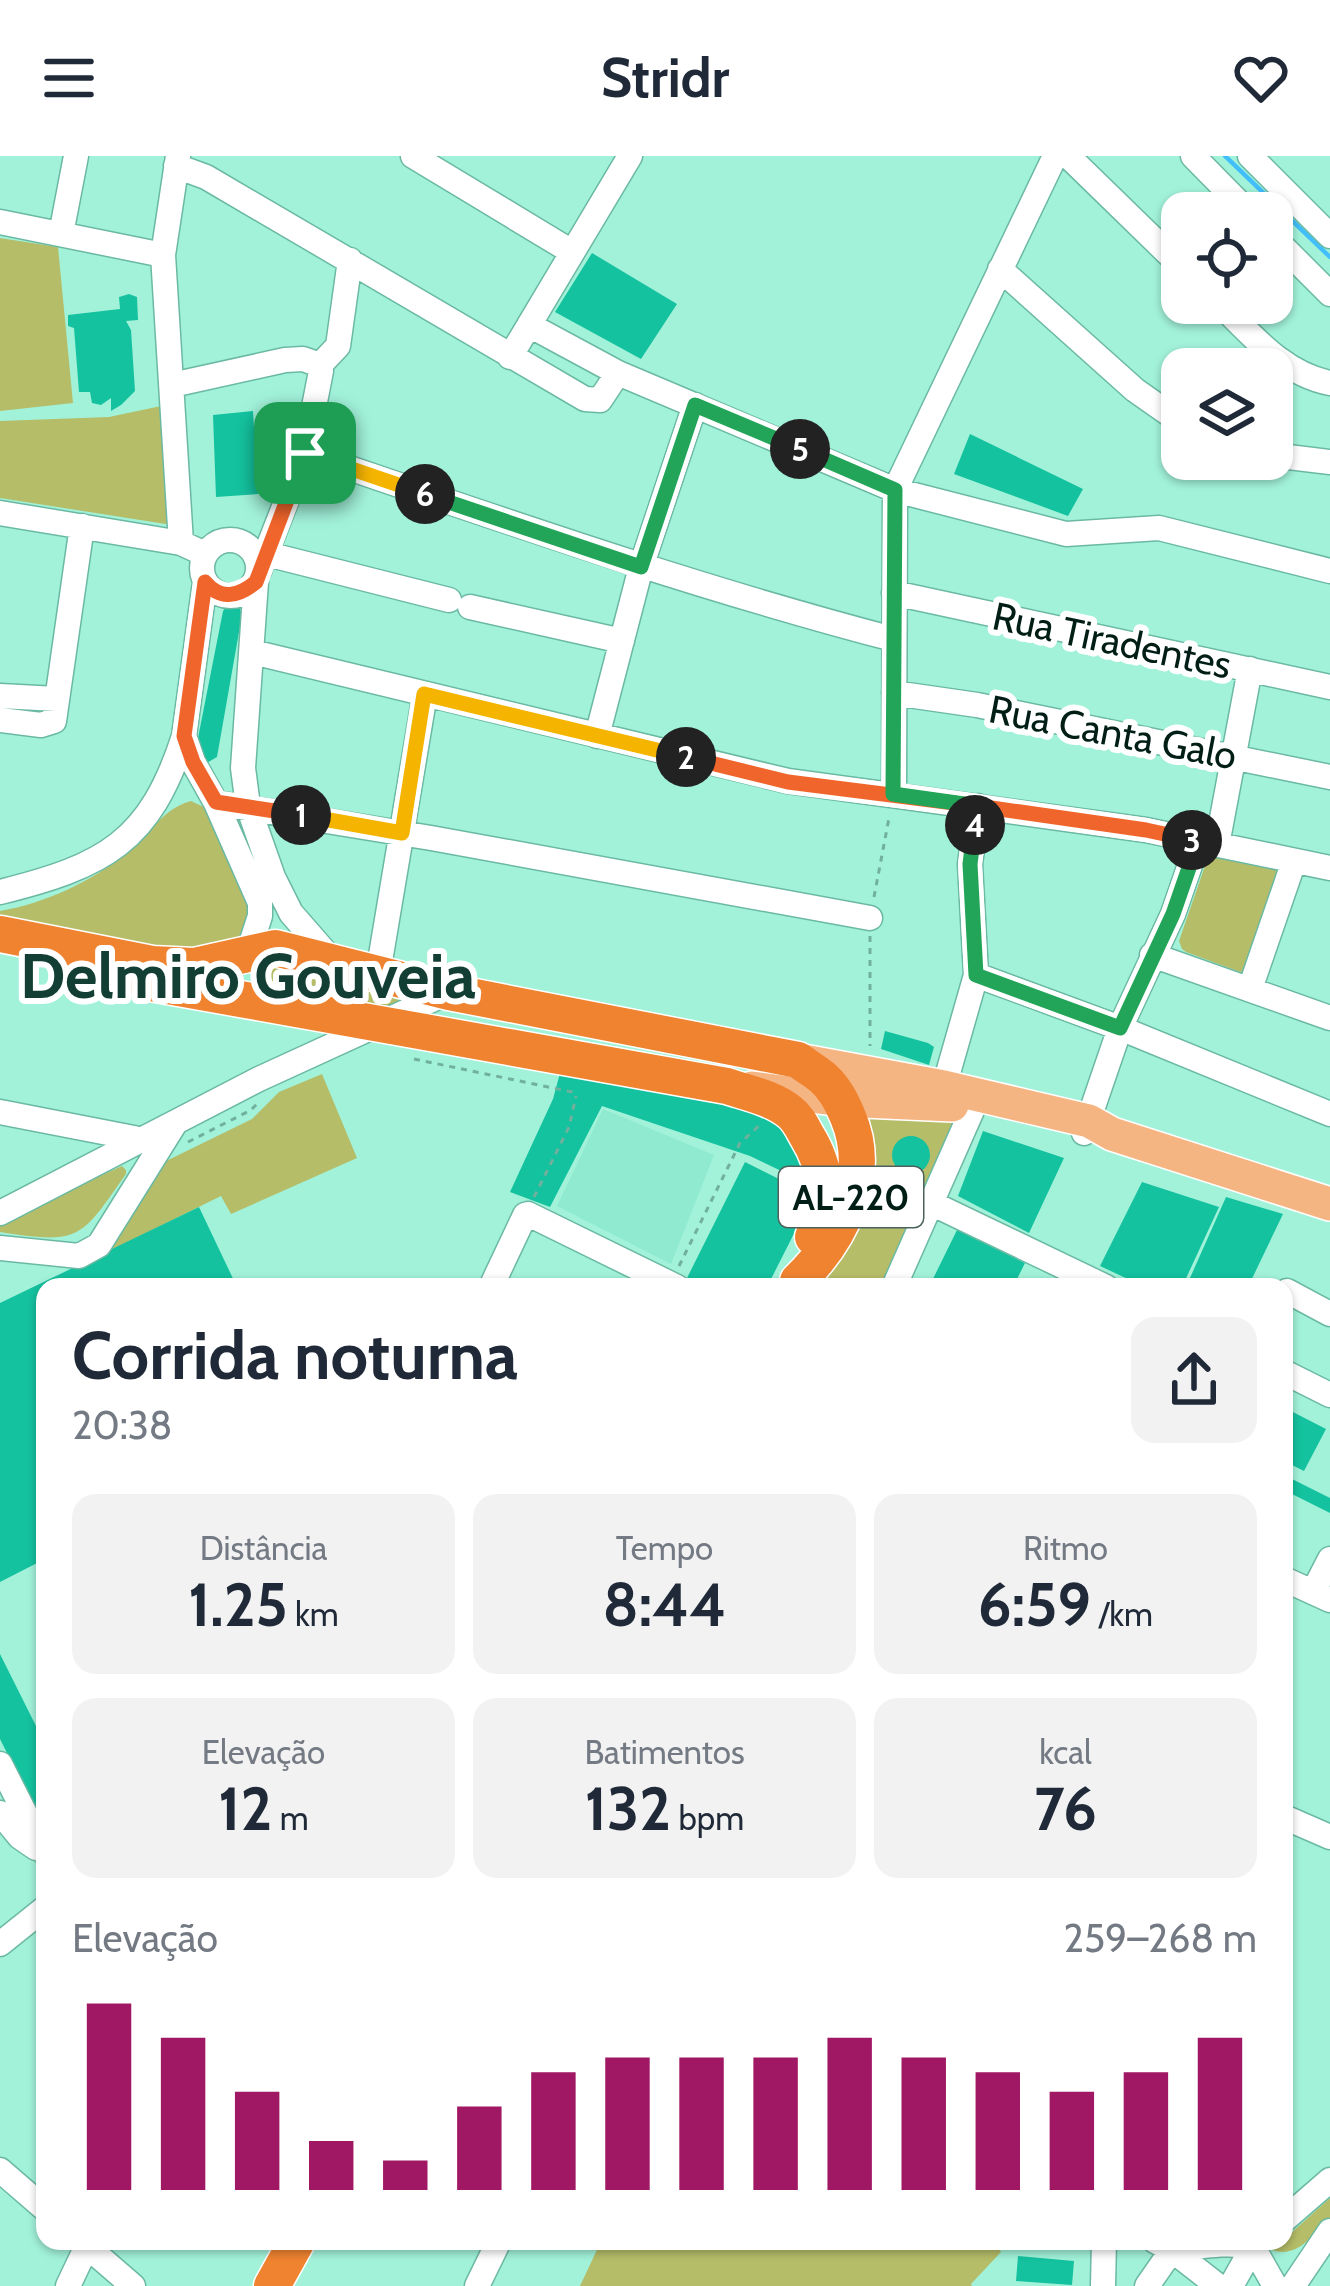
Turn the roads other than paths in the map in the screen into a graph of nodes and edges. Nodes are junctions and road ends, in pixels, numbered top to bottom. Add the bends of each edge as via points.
1 (76, 156) edge
2 (413, 156) edge
3 (630, 156) edge
4 (1055, 156) edge
5 (1068, 156) edge
6 (1193, 156) edge
7 (1250, 156) edge
8 (177, 161) edge
9 (1229, 192) edge
10 (0, 222) edge
11 (61, 234) junction
12 (1330, 236) edge
13 (1161, 247) edge
14 (572, 252) junction
15 (163, 255) junction
16 (1293, 257) edge
17 (350, 260) junction
18 (1000, 269) junction
19 (1330, 294) edge
20 (1242, 324) edge
21 (529, 326) junction
22 (509, 357) junction
23 (320, 365) junction
24 (618, 373) junction
25 (1330, 383) edge
26 (172, 385) junction
27 (695, 405) junction
28 (1161, 408) edge
29 (305, 453) junction
30 (1293, 458) edge
31 (1330, 462) edge
32 (895, 490) junction
33 (0, 513) edge
34 (82, 526) junction
35 (181, 543) junction
36 (205, 554) junction
37 (641, 567) junction
38 (261, 569) junction
39 (1330, 571) edge
40 (205, 582) junction
41 (894, 593) junction
42 (893, 639) junction
43 (622, 641) junction
44 (252, 652) junction
45 (1250, 669) junction
46 (1330, 687) edge
47 (894, 693) junction
48 (424, 694) junction
49 (0, 696) edge
50 (58, 699) junction
51 (0, 719) edge
52 (184, 736) junction
53 (598, 736) junction
54 (1234, 755) junction
55 (1330, 777) edge
56 (893, 794) junction
57 (216, 802) junction
58 (248, 806) junction
59 (978, 806) junction
60 (402, 833) junction
61 (1207, 843) junction
62 (1294, 861) junction
63 (1330, 868) edge
64 (0, 892) edge
65 (870, 917) dead end
66 (0, 934) edge
67 (248, 953) junction
68 (0, 955) edge
69 (1152, 955) junction
70 (334, 961) junction
71 (378, 973) junction
72 (976, 975) junction
73 (1250, 989) junction
74 (449, 992) junction
75 (282, 1008) junction
76 (1330, 1018) edge
77 (377, 1024) junction
78 (616, 1025) junction
79 (1120, 1028) junction
80 (798, 1060) junction
81 (608, 1066) junction
82 (944, 1087) junction
83 (744, 1092) junction
84 (841, 1100) junction
85 (974, 1106) junction
86 (0, 1112) edge
87 (1330, 1114) edge
88 (1095, 1130) junction
89 (181, 1133) junction
90 (143, 1140) junction
91 (933, 1204) junction
92 (1330, 1204) edge
93 (0, 1213) edge
94 (0, 1248) edge
95 (495, 1278) edge
96 (659, 1278) edge
97 (798, 1278) edge
98 (802, 1278) edge
99 (898, 1278) edge
100 (1087, 1278) edge
101 (1293, 1294) edge
102 (1330, 1314) edge
103 (1293, 1376) edge
104 (1330, 1394) edge
105 (1330, 1559) edge
106 (1293, 1583) edge
107 (1321, 1596) edge
108 (0, 1764) edge
109 (0, 1813) edge
110 (1293, 1821) edge
111 (36, 1834) edge
112 (1323, 1836) edge
113 (10, 1842) edge
114 (36, 1915) edge
115 (0, 1944) edge
116 (0, 2170) edge
117 (1330, 2180) edge
118 (36, 2202) edge
119 (1293, 2212) edge
120 (1330, 2231) edge
121 (81, 2250) edge
122 (92, 2250) edge
123 (291, 2250) edge
124 (495, 2250) edge
125 (1104, 2250) edge
126 (1162, 2250) edge
127 (1171, 2250) edge
128 (1252, 2250) edge
129 (1259, 2250) edge
130 (68, 2286) edge
131 (134, 2286) edge
132 (272, 2286) edge
133 (477, 2286) edge
134 (1103, 2286) edge
135 (1147, 2286) edge
136 (1218, 2286) edge
137 (1231, 2286) edge
138 (1275, 2286) edge
139 (1293, 2286) edge

1 - 11 street
2 - 14 street
3 - 14 street
4 - 18 street
5 - 13 street
6 - 9 street
7 - 12 street
8 - 15 street
8 - 17 street
10 - 11 street
11 - 15 street
14 - 21 street
15 - 26 street
16 - 19 street
17 - 22 street
17 - 23 street via 338,346
18 - 28 street
18 - 32 street
20 - 25 street via 1300,374
21 - 22 street
21 - 24 street
22 - 24 street via 596,401
23 - 26 street via 285,360
23 - 29 street
24 - 27 street
26 - 35 street
27 - 32 street
27 - 37 street
29 - 37 street
29 - 38 street
30 - 31 street
32 - 39 street via 1066,534 1159,528
32 - 41 street
33 - 34 street
34 - 35 street
34 - 50 street
35 - 36 street
36 - 38 street via 235,540
36 - 40 street
37 - 42 street
37 - 43 street
38 - 40 street via 243,593 226,596
38 - 43 street
38 - 44 street
40 - 52 street
41 - 42 street
41 - 45 street, Rua Tiradentes
42 - 47 street
43 - 53 street
44 - 48 street
44 - 58 street
45 - 46 street, Rua Tiradentes
45 - 54 street
47 - 54 street, Rua Canta Galo
47 - 56 street
48 - 53 street
48 - 60 street
49 - 50 street
50 - 51 street via 54,721
52 - 57 street
52 - 64 street via 153,810 127,838 56,878
53 - 56 street via 788,782
54 - 55 street, Rua Canta Galo
54 - 61 street
56 - 59 street
57 - 58 street
57 - 67 street via 260,903
58 - 60 street
58 - 70 street via 291,914
59 - 61 street
59 - 72 street via 970,864
60 - 65 street
60 - 71 street
61 - 62 street
61 - 69 street
62 - 63 street
62 - 73 street
66 - 67 highway via 152,964 194,966
67 - 70 highway via 275,948
67 - 75 highway via 255,984
68 - 75 highway
69 - 73 street
69 - 79 street
70 - 71 highway
71 - 74 highway
72 - 79 street
72 - 82 street
73 - 76 street
74 - 77 street
74 - 78 highway
75 - 77 highway
77 - 81 highway
77 - 89 street via 259,1079
78 - 80 highway
78 - 81 highway
79 - 87 street
79 - 88 street
80 - 82 main road
80 - 84 highway
81 - 83 highway
82 - 88 main road
83 - 84 main road
83 - 97 highway, AL-220 via 798,1120 826,1185
84 - 85 main road
84 - 98 highway, AL-220 via 855,1135 858,1176 838,1233
85 - 88 main road
85 - 91 street
86 - 90 street
88 - 92 main road
89 - 90 street
89 - 94 street via 99,1245 79,1256
90 - 93 street
91 - 99 street
91 - 100 street
95 - 96 street via 525,1215
101 - 102 street
103 - 104 street
105 - 107 street
106 - 107 street
108 - 111 street
109 - 113 street
110 - 112 street
114 - 115 street
116 - 118 street
117 - 119 street
120 - 139 street
121 - 130 street
122 - 131 street
123 - 132 highway
124 - 133 street
125 - 134 street
126 - 135 street
127 - 136 street
128 - 137 street
129 - 138 street

